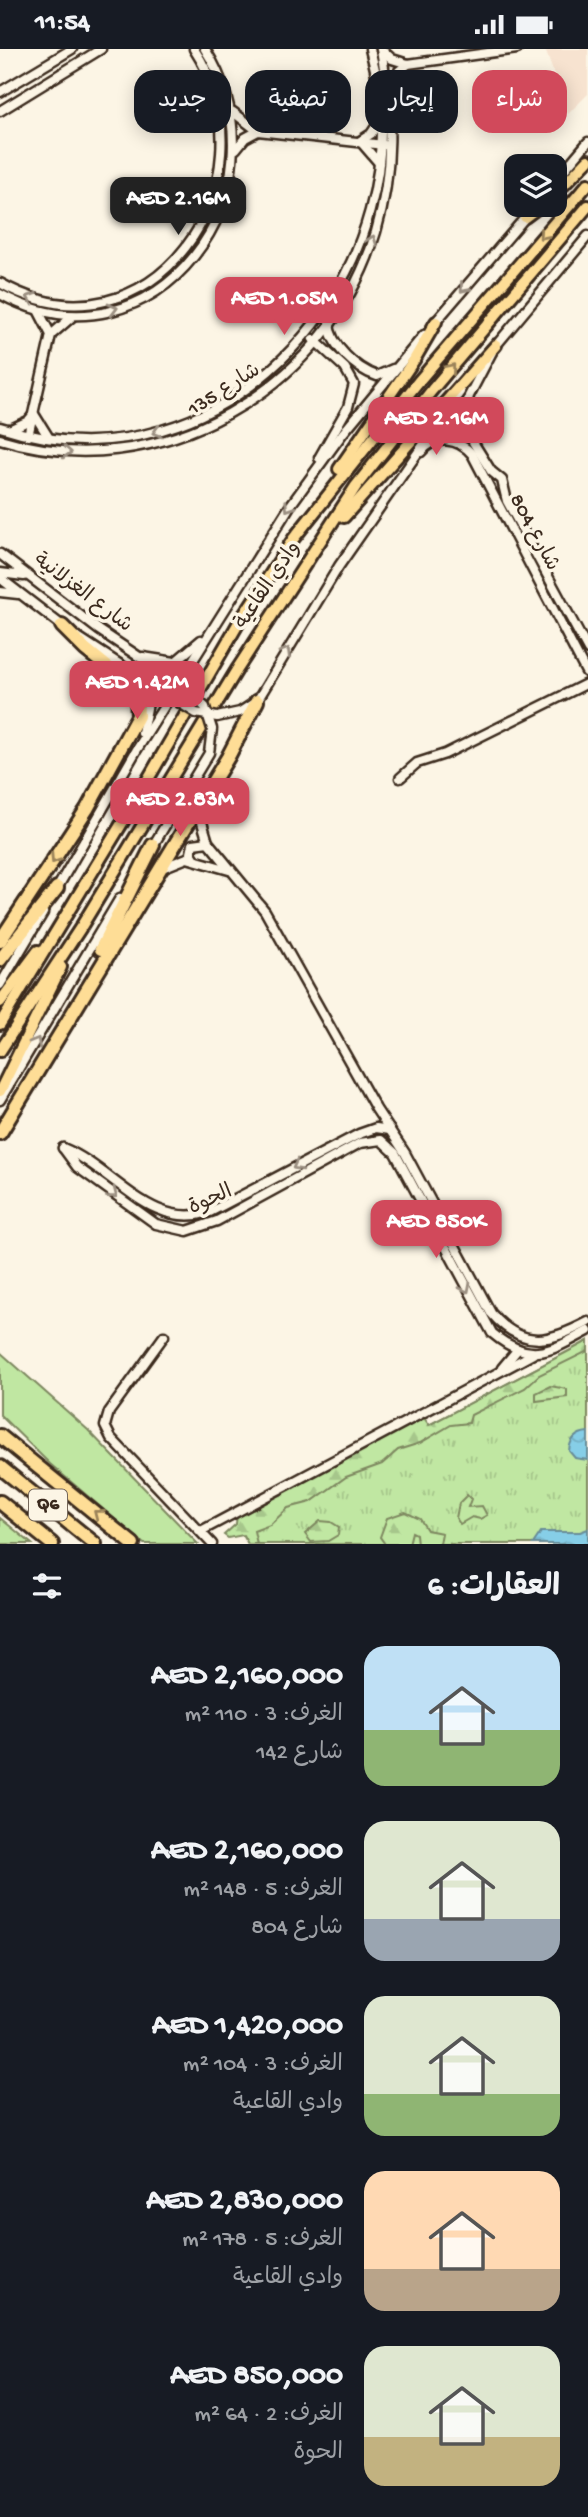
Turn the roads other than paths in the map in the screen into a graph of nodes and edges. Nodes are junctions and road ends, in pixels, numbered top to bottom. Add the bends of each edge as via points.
1 (72, 49) edge
2 (101, 49) edge
3 (194, 49) edge
4 (205, 49) edge
5 (370, 49) edge
6 (381, 49) edge
7 (517, 49) edge
8 (408, 64) junction
9 (373, 70) edge
10 (385, 70) edge
11 (402, 70) edge
12 (0, 92) edge
13 (232, 110) junction
14 (0, 111) edge
15 (245, 124) edge
16 (254, 133) edge
17 (278, 133) edge
18 (372, 133) edge
19 (384, 133) edge
20 (387, 133) edge
21 (360, 141) junction
22 (588, 142) edge
23 (386, 145) junction
24 (234, 151) junction
25 (588, 160) edge
26 (379, 164) junction
27 (567, 167) edge
28 (567, 182) edge
29 (588, 184) edge
30 (588, 206) edge
31 (524, 218) edge
32 (588, 236) edge
33 (0, 283) edge
34 (0, 294) edge
35 (39, 312) junction
36 (73, 316) junction
37 (436, 322) junction
38 (328, 323) junction
39 (310, 330) junction
40 (51, 335) junction
41 (314, 342) junction
42 (495, 347) junction
43 (327, 352) junction
44 (301, 356) junction
45 (401, 363) junction
46 (34, 414) junction
47 (4, 429) edge
48 (29, 434) junction
49 (0, 439) edge
50 (50, 439) junction
51 (26, 446) junction
52 (312, 474) junction
53 (400, 474) junction
54 (322, 499) junction
55 (0, 554) edge
56 (309, 561) junction
57 (0, 576) edge
58 (33, 579) junction
59 (0, 592) edge
60 (23, 595) junction
61 (215, 625) junction
62 (62, 626) junction
63 (126, 649) junction
64 (588, 650) edge
65 (131, 672) junction
66 (586, 677) edge
67 (182, 686) junction
68 (170, 697) junction
69 (257, 701) junction
70 (213, 717) junction
71 (136, 751) junction
72 (400, 778) dead end
73 (202, 798) junction
74 (208, 842) junction
75 (153, 845) junction
76 (195, 859) junction
77 (159, 871) junction
78 (232, 871) junction
79 (57, 888) junction
80 (64, 919) junction
81 (81, 927) junction
82 (0, 941) edge
83 (0, 960) edge
84 (0, 985) edge
85 (87, 985) junction
86 (0, 1002) edge
87 (0, 1024) edge
88 (0, 1051) edge
89 (0, 1091) edge
90 (0, 1100) edge
91 (390, 1130) junction
92 (0, 1133) edge
93 (386, 1143) junction
94 (84, 1158) junction
95 (77, 1167) junction
96 (588, 1322) edge
97 (588, 1331) edge
98 (164, 1336) dead end
99 (519, 1349) junction
100 (533, 1354) junction
101 (502, 1368) junction
102 (2, 1437) edge
103 (0, 1467) edge
104 (0, 1502) edge
105 (201, 1531) junction
106 (52, 1544) edge
107 (95, 1544) edge
108 (133, 1544) edge
109 (212, 1544) edge

1 - 12 street
2 - 14 street
3 -> 33 street via 216,99 222,159 214,198 189,246 139,287 100,303 40,301
4 - 13 street
5 - 9 street, شارع 135
6 - 8 street
6 - 10 street, شارع 135
7 - 8 street
8 - 11 street
13 - 15 street
13 - 24 street
16 - 24 street
17 - 21 street
18 - 21 street
19 - 23 street, شارع 135
20 - 23 street, شارع 135
21 - 23 street
21 - 26 street
22 - 27 street
23 - 26 street, شارع 135
38 -> 23 street, شارع 135 via 355,280 376,233
36 -> 24 street via 130,304 197,254 217,219
25 - 28 main road
26 - 39 street, شارع 135 via 356,253
29 -> 54 main road, وادي القاعية
56 -> 30 main road, وادي القاعية via 356,486 401,428
31 -> 37 street, وادي القاعية
32 - 42 street
34 - 35 street
35 - 36 street
35 - 40 street
36 - 40 street
37 - 45 street, وادي القاعية
37 - 54 main road
38 - 41 street, شارع 135
38 - 45 street via 333,341 367,372 380,375
39 - 41 street
39 -> 50 street, شارع 135 via 262,378 232,399 182,423 121,439
40 - 46 street
41 - 43 street, وادي القاعية
41 - 44 street, شارع 135
42 - 53 street
42 - 56 main road via 359,498
42 - 64 street, شارع 804 via 467,402 466,421 491,471 502,479 507,501
43 - 44 street
43 - 52 street, وادي القاعية via 352,378 354,390
51 -> 44 street, شارع 135 via 95,453 172,440 246,403
45 - 52 street, وادي القاعية
46 - 47 street via 22,424
46 - 48 street
46 - 50 street
47 - 48 street, شارع 135
48 - 50 street, شارع 135
48 - 51 street
49 - 51 street, شارع 135
52 -> 61 street, وادي القاعية
53 - 66 street, شارع 804 via 432,443 447,440 467,448
69 -> 53 street
54 - 80 main road, وادي القاعية via 238,624
55 - 58 street, شارع الغزلانية
56 - 81 main road, وادي القاعية via 238,668
57 - 58 street via 13,572
57 - 60 street, شارع الغزلانية
58 - 63 street, شارع الغزلانية
59 - 60 street
60 - 62 street, شارع الغزلانية
61 - 63 street via 175,662 151,660
61 - 67 street, وادي القاعية
62 - 65 street, شارع الغزلانية
62 -> 82 highway via 132,687 138,716 88,809
63 - 67 street, شارع الغزلانية
65 - 68 street, شارع الغزلانية
65 - 71 street via 149,711
66 - 72 street, شارع 804 via 517,719 417,763
67 - 68 street, وادي القاعية
67 - 70 street, شارع الغزلانية, bridge
68 - 70 street, شارع الغزلانية, bridge
68 - 71 street, وادي القاعية
69 - 70 street via 240,712
69 - 73 highway
70 - 75 street, bridge via 205,762
71 - 79 street, وادي القاعية
73 - 74 street via 201,819
73 - 77 highway
74 - 76 street via 192,845
74 - 78 street
75 - 85 highway via 92,966
90 -> 75 street
76 - 77 street via 173,861
76 - 78 street
77 - 85 highway
78 - 91 street via 265,911
79 - 83 highway
79 - 84 street, وادي القاعية
80 - 86 main road
80 - 87 main road, وادي القاعية
81 - 88 main road, وادي القاعية
81 - 89 main road
85 - 92 highway
91 - 93 street
91 -> 94 street, الحوة via 376,1128 359,1134 210,1212 187,1217 156,1209
91 - 96 street via 498,1320 515,1333 543,1340
95 -> 93 street, الحوة via 156,1224 187,1231 217,1221 360,1143 375,1139
93 -> 99 street via 400,1161 485,1324 500,1340
94 - 95 street
94 - 95 street via 63,1148
97 - 100 street via 552,1351
98 - 105 street via 109,1412 105,1426 111,1438
99 - 100 street
99 - 101 street
100 - 101 street
101 - 105 street
108 -> 102 highway
103 - 107 highway, Q6
104 - 106 highway, Q6
105 - 109 street

